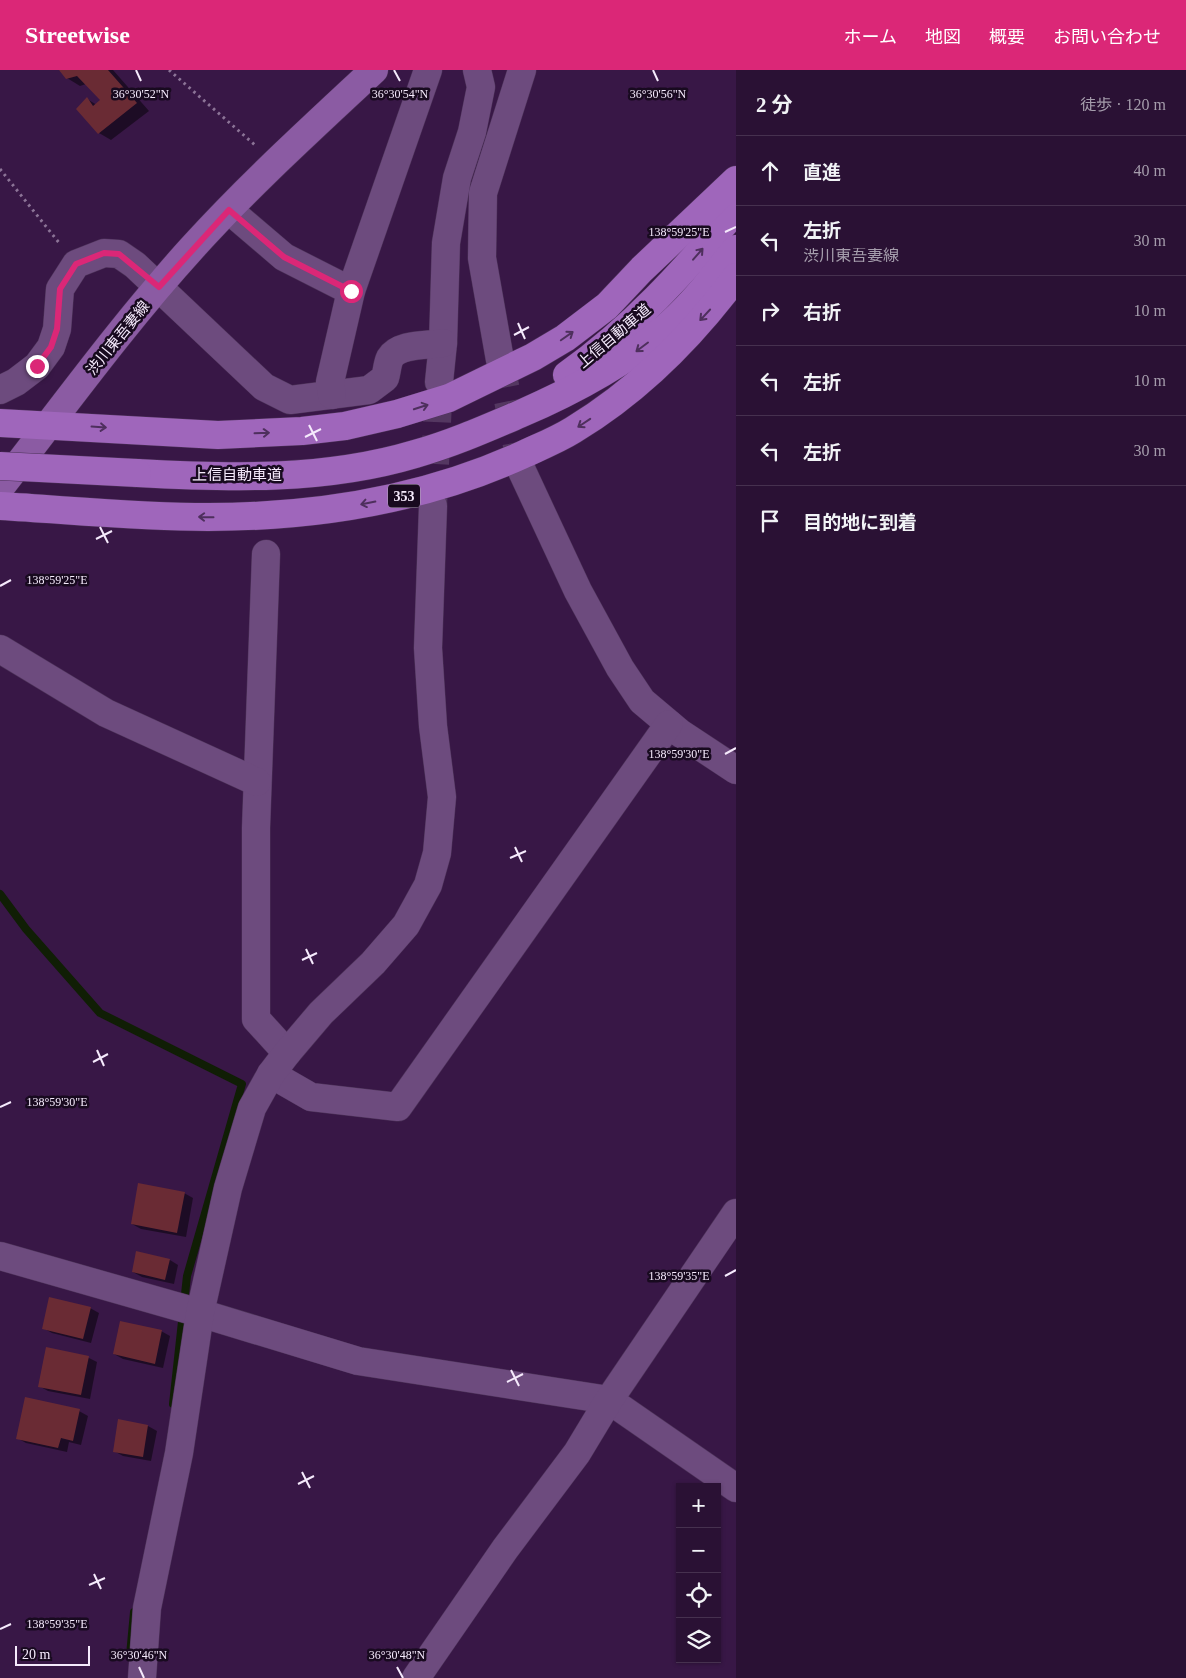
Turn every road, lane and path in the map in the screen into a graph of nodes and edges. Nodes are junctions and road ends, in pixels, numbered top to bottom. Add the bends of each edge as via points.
1 (169, 70) edge
2 (374, 70) edge
3 (428, 70) edge
4 (477, 70) edge
5 (522, 70) edge
6 (274, 163) junction
7 (0, 169) edge
8 (736, 180) edge
9 (229, 210) junction
10 (736, 210) edge
11 (736, 249) edge
12 (76, 264) junction
13 (736, 277) edge
14 (159, 287) junction
15 (351, 291) junction
16 (443, 343) junction
17 (500, 360) tunnel mouth
18 (439, 382) tunnel mouth
19 (0, 390) edge
20 (332, 395) junction
21 (0, 423) edge
22 (51, 424) junction
23 (470, 436) junction
24 (0, 466) edge
25 (522, 471) tunnel mouth
26 (0, 488) edge
27 (0, 506) edge
28 (433, 506) tunnel mouth
29 (266, 554) dead end
30 (0, 649) edge
31 (669, 724) junction
32 (736, 770) edge
33 (257, 782) junction
34 (279, 1063) junction
35 (736, 1213) edge
36 (0, 1256) edge
37 (199, 1312) junction
38 (609, 1400) junction
39 (736, 1488) edge
40 (142, 1678) edge
41 (416, 1678) edge

1 - 6 path
2 - 6 main road, 渋川東吾妻線
3 - 15 street
4 - 16 street via 481,87 472,132 457,178 446,243
5 - 17 street via 483,193 482,258
6 - 9 main road, 渋川東吾妻線
7 - 12 path
22 -> 8 highway via 218,435 302,431 345,426 449,398 565,338 600,311
9 - 14 main road, 渋川東吾妻線
9 - 15 street via 284,257
23 -> 10 highway, 上信自動車道 via 595,356 669,288
11 -> 23 highway, 上信自動車道 via 691,303 638,350 546,403
12 - 14 street via 104,253 119,254
12 - 19 street via 60,289 57,329 51,347 37,366
13 -> 27 highway, 353 via 647,375 614,403 572,431 454,483 353,506 275,515 207,517
14 - 20 street via 264,387 290,400
14 - 22 main road, 渋川東吾妻線 via 125,326
15 - 20 street via 330,382
16 - 18 street
16 - 20 street via 404,348 389,359 385,378 369,390
21 - 22 highway
22 - 26 main road, 渋川東吾妻線
23 - 24 highway, 上信自動車道, bridge via 404,457 351,468 280,476 193,476
25 - 31 street via 578,591 620,668 642,701
28 - 34 street via 428,648 442,797 437,853 428,885 406,925 373,963 321,1013
29 - 33 street
30 - 33 street via 106,713
31 - 32 street
31 - 34 street via 398,1107 311,1097
33 - 34 street via 256,1019
34 - 37 street via 252,1108 228,1188
35 - 38 street
36 - 37 street
37 - 38 street via 358,1361
37 - 40 street via 179,1453 147,1608
38 - 39 street
38 - 41 street via 577,1453

